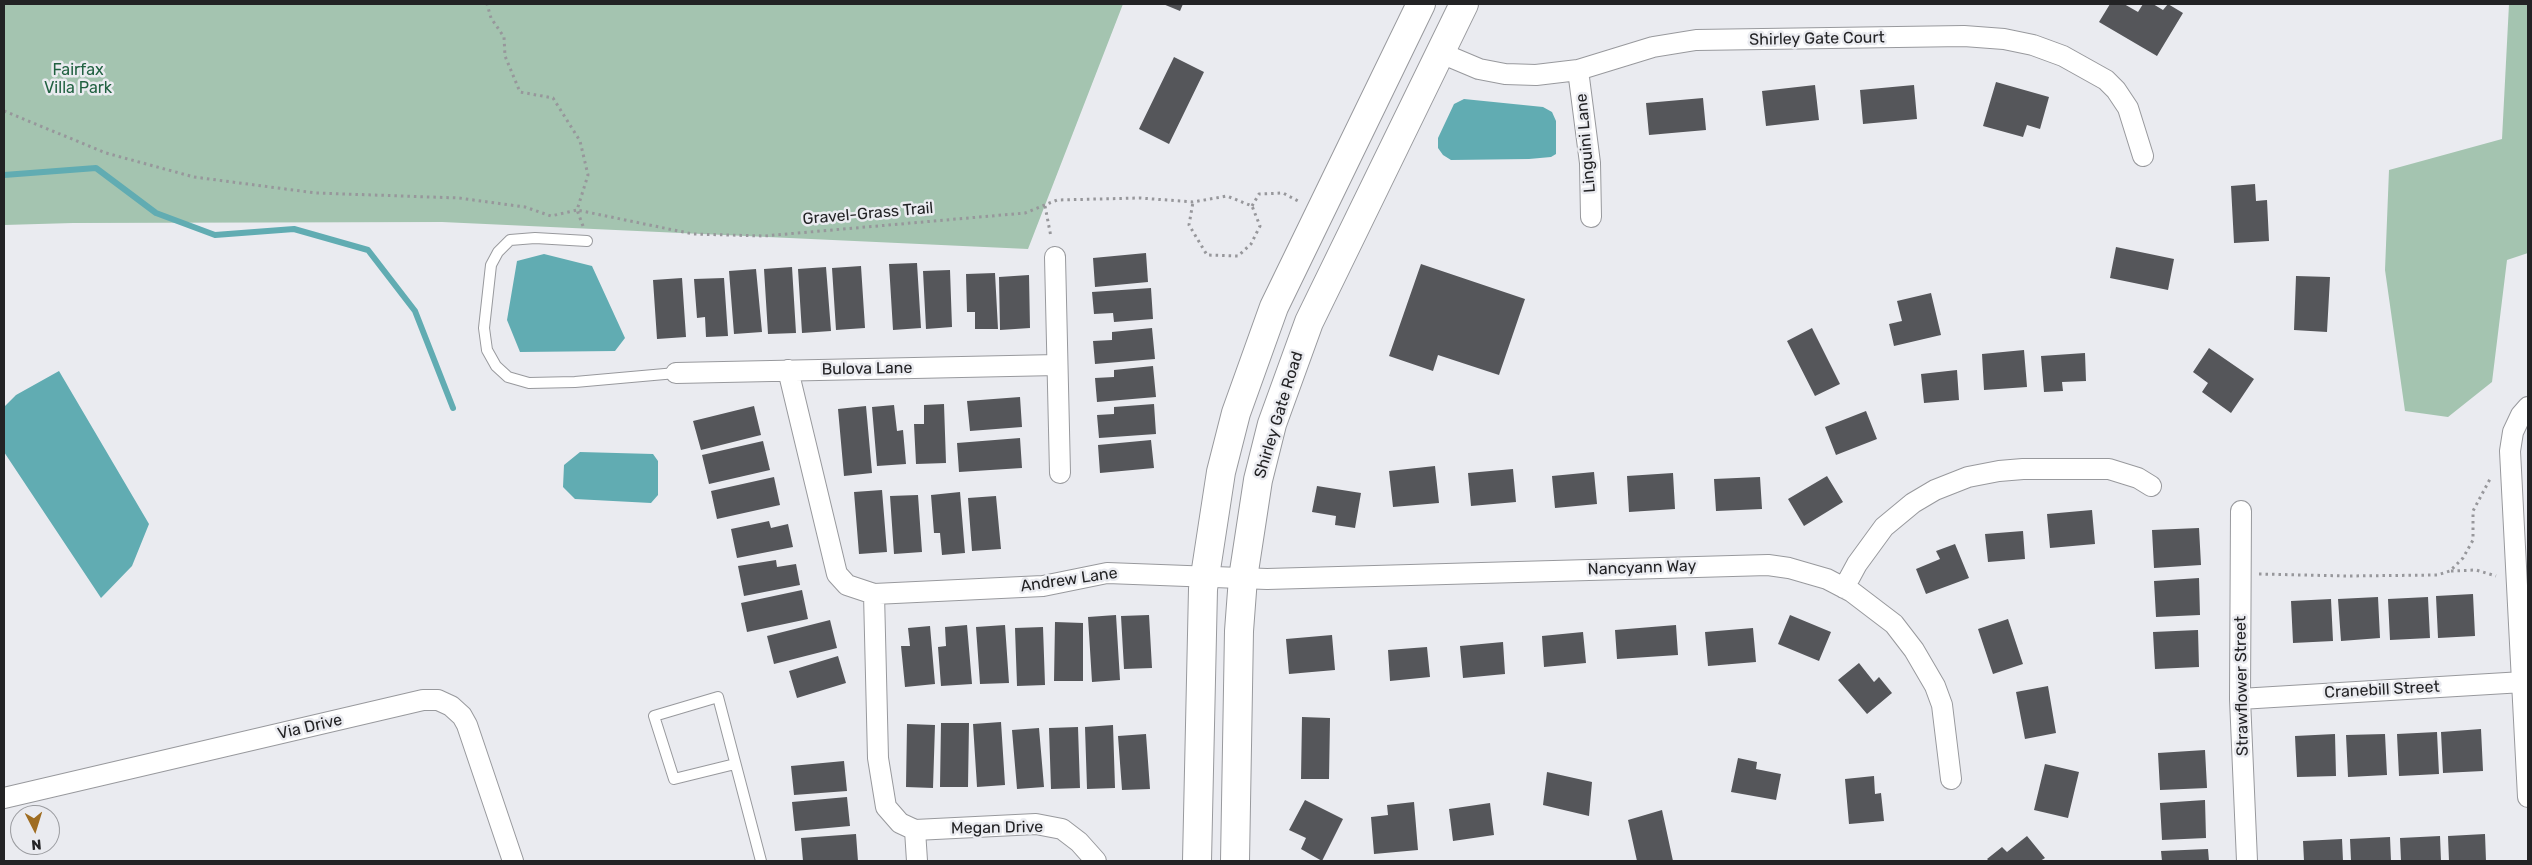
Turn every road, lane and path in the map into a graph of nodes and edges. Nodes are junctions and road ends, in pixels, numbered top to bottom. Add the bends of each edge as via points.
1 (487, 4) edge
2 (1421, 4) edge
3 (1464, 4) edge
4 (1441, 53) junction
5 (1578, 70) junction
6 (4, 111) edge
7 (2143, 156) dead end
8 (1193, 202) junction
9 (1045, 206) junction
10 (1252, 206) junction
11 (1305, 206) dead end
12 (577, 210) junction
13 (1591, 217) dead end
14 (587, 241) joint
15 (1055, 258) joint
16 (1057, 365) junction
17 (788, 370) junction
18 (676, 373) joint
19 (2528, 408) edge
20 (2511, 460) junction
21 (1060, 473) dead end
22 (2151, 486) dead end
23 (2241, 511) dead end
24 (2450, 571) junction
25 (2241, 573) junction
26 (1204, 577) junction
27 (1243, 578) junction
28 (1844, 588) junction
29 (2518, 588) junction
30 (874, 594) junction
31 (2526, 682) edge
32 (2240, 699) junction
33 (735, 764) junction
34 (1951, 779) dead end
35 (2528, 797) edge
36 (4, 798) edge
37 (915, 830) junction
38 (513, 861) edge
39 (761, 861) edge
40 (916, 861) edge
41 (1096, 861) edge
42 (1197, 861) edge
43 (1235, 861) edge
44 (2247, 861) edge

1 - 12 path via 491,18 504,37 504,56 520,92 553,98 580,141 588,175
2 - 26 main road via 1298,256 1255,356 1221,472
3 - 4 main road, Shirley Gate Road
4 - 5 street, Shirley Gate Court via 1479,69 1504,74 1549,75
4 - 27 main road, Shirley Gate Road via 1332,272 1291,369 1272,424 1258,480
5 - 7 street, Shirley Gate Court via 1653,47 1696,40 1964,36 2004,39 2063,56 2106,80 2128,108
5 - 13 street, Linguini Lane via 1590,163
6 - 12 path via 106,153 194,177 316,193 459,198 526,207 551,216
8 - 9 path, Gravel-Grass Trail via 1140,198 1057,200
8 - 10 path, Gravel-Grass Trail via 1227,196
8 - 10 path via 1189,225 1208,255 1238,256 1251,244 1260,226
9 - 12 path, Gravel-Grass Trail via 1025,213 764,236 693,234
9 - 15 path
10 - 11 path via 1259,194 1283,194
12 - 14 path
14 - 18 lane via 510,240 498,252 491,265 484,328 487,350 496,366 508,377 529,383 626,379
15 - 16 street
16 - 17 street, Bulova Lane
16 - 21 street
17 - 18 street, Bulova Lane
17 - 30 street, Andrew Lane via 837,574 848,585
19 - 20 street via 2513,432
20 - 24 path via 2495,471 2479,497 2473,511 2473,540 2463,558
20 - 29 street
22 - 28 street via 2138,478 2109,469 2023,469 1968,477 1934,490 1884,527
23 - 25 street, Strawflower Street
24 - 25 path via 2437,575 2358,576
24 - 29 path via 2476,570
25 - 32 street, Strawflower Street
26 - 27 street, Nancyann Way
26 - 30 street, Andrew Lane via 1107,573 1043,586
26 - 42 main road
27 - 28 street, Nancyann Way via 1768,565 1807,572
27 - 43 main road, Shirley Gate Road via 1239,631
28 - 34 street, Nancyann Way via 1894,624 1922,662 1935,686 1945,717
29 - 31 street
30 - 37 street via 878,758 886,807 900,823
31 - 32 street, Cranebill Street
31 - 35 street
32 - 44 street, Strawflower Street
33 - 33 lane via 674,780 654,716 718,697
33 - 39 lane
36 - 38 street, Via Drive via 414,702 438,700 451,706 467,725
37 - 40 street
37 - 41 street, Megan Drive via 1036,824 1062,829

